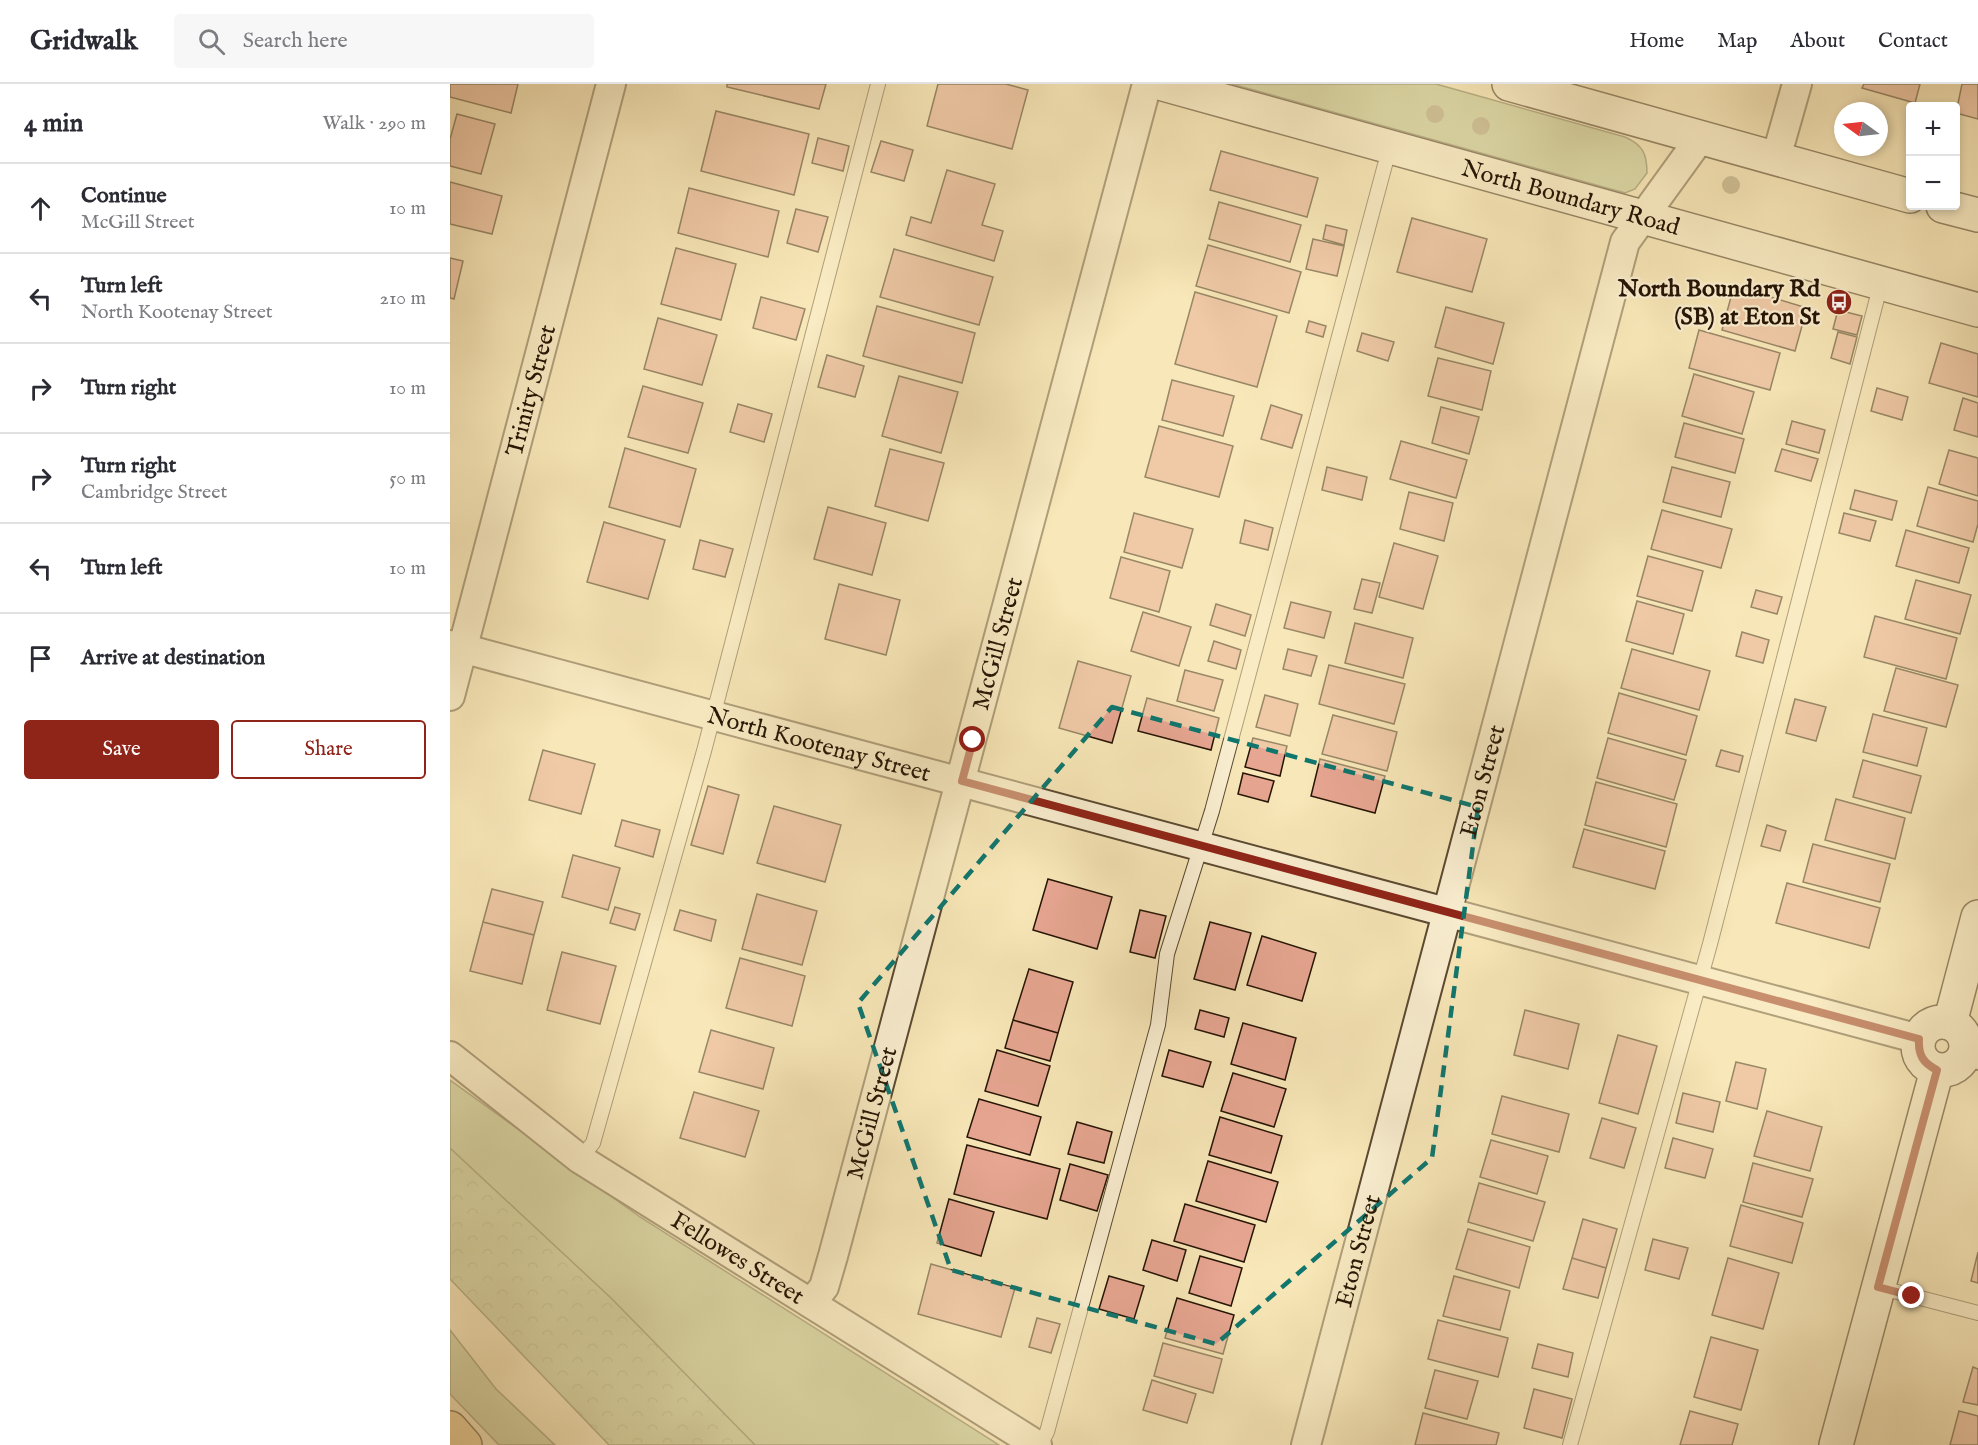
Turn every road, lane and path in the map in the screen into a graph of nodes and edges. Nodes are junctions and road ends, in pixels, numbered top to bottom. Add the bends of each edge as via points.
1 (611, 84) edge
2 (878, 84) edge
3 (1147, 84) edge
4 (1163, 84) edge
5 (1509, 84) edge
6 (1797, 84) edge
7 (1556, 90) edge
8 (1701, 137) junction
9 (1390, 146) junction
10 (1776, 158) junction
11 (1906, 195) edge
12 (1959, 210) edge
13 (1978, 215) edge
14 (1644, 217) junction
15 (1881, 283) junction
16 (1978, 310) edge
17 (457, 647) edge
18 (450, 696) edge
19 (714, 715) junction
20 (962, 781) junction
21 (1200, 846) junction
22 (1447, 912) junction
23 (1978, 917) edge
24 (1700, 980) junction
25 (1950, 1023) junction
26 (1919, 1039) junction
27 (1972, 1054) edge
28 (450, 1056) edge
29 (1937, 1070) junction
30 (580, 1159) junction
31 (1878, 1287) junction
32 (811, 1303) junction
33 (1978, 1313) edge
34 (450, 1428) edge
35 (465, 1445) edge
36 (1038, 1445) edge
37 (1306, 1445) edge
38 (1570, 1445) edge
39 (1836, 1445) edge

1 - 17 street, Trinity Street
2 - 19 lane
3 - 20 street, McGill Street
4 - 9 street, North Boundary Road
5 - 7 street
6 - 10 street
7 - 8 street
8 - 10 street
8 - 14 street, Eton Street
9 - 14 street, North Boundary Road
9 - 21 lane
10 - 11 street
12 - 13 street
14 - 15 street, North Boundary Road
14 - 22 street, Eton Street via 1625,242
15 - 16 street, North Boundary Road
15 - 24 lane
17 - 18 street, Trinity Street
17 - 19 street, North Kootenay Street
19 - 20 street, North Kootenay Street
19 - 30 lane via 593,1143
20 - 21 street, North Kootenay Street
20 - 32 street, McGill Street via 824,1287
21 - 22 street, North Kootenay Street
21 - 36 lane via 1167,954 1158,1025 1047,1432
22 - 24 street, North Kootenay Street
22 - 37 street, Eton Street
23 - 25 street
24 - 26 street, North Kootenay Street
24 - 38 lane
25 - 26 street via 1930,1024
25 - 27 street via 1964,1034
26 - 29 street via 1921,1058
27 - 29 street via 1955,1067
28 - 30 street, Fellowes Street
29 - 31 street
30 - 32 street, Fellowes Street
31 - 33 lane
31 - 39 street
32 - 36 street, Fellowes Street
34 - 35 highway

